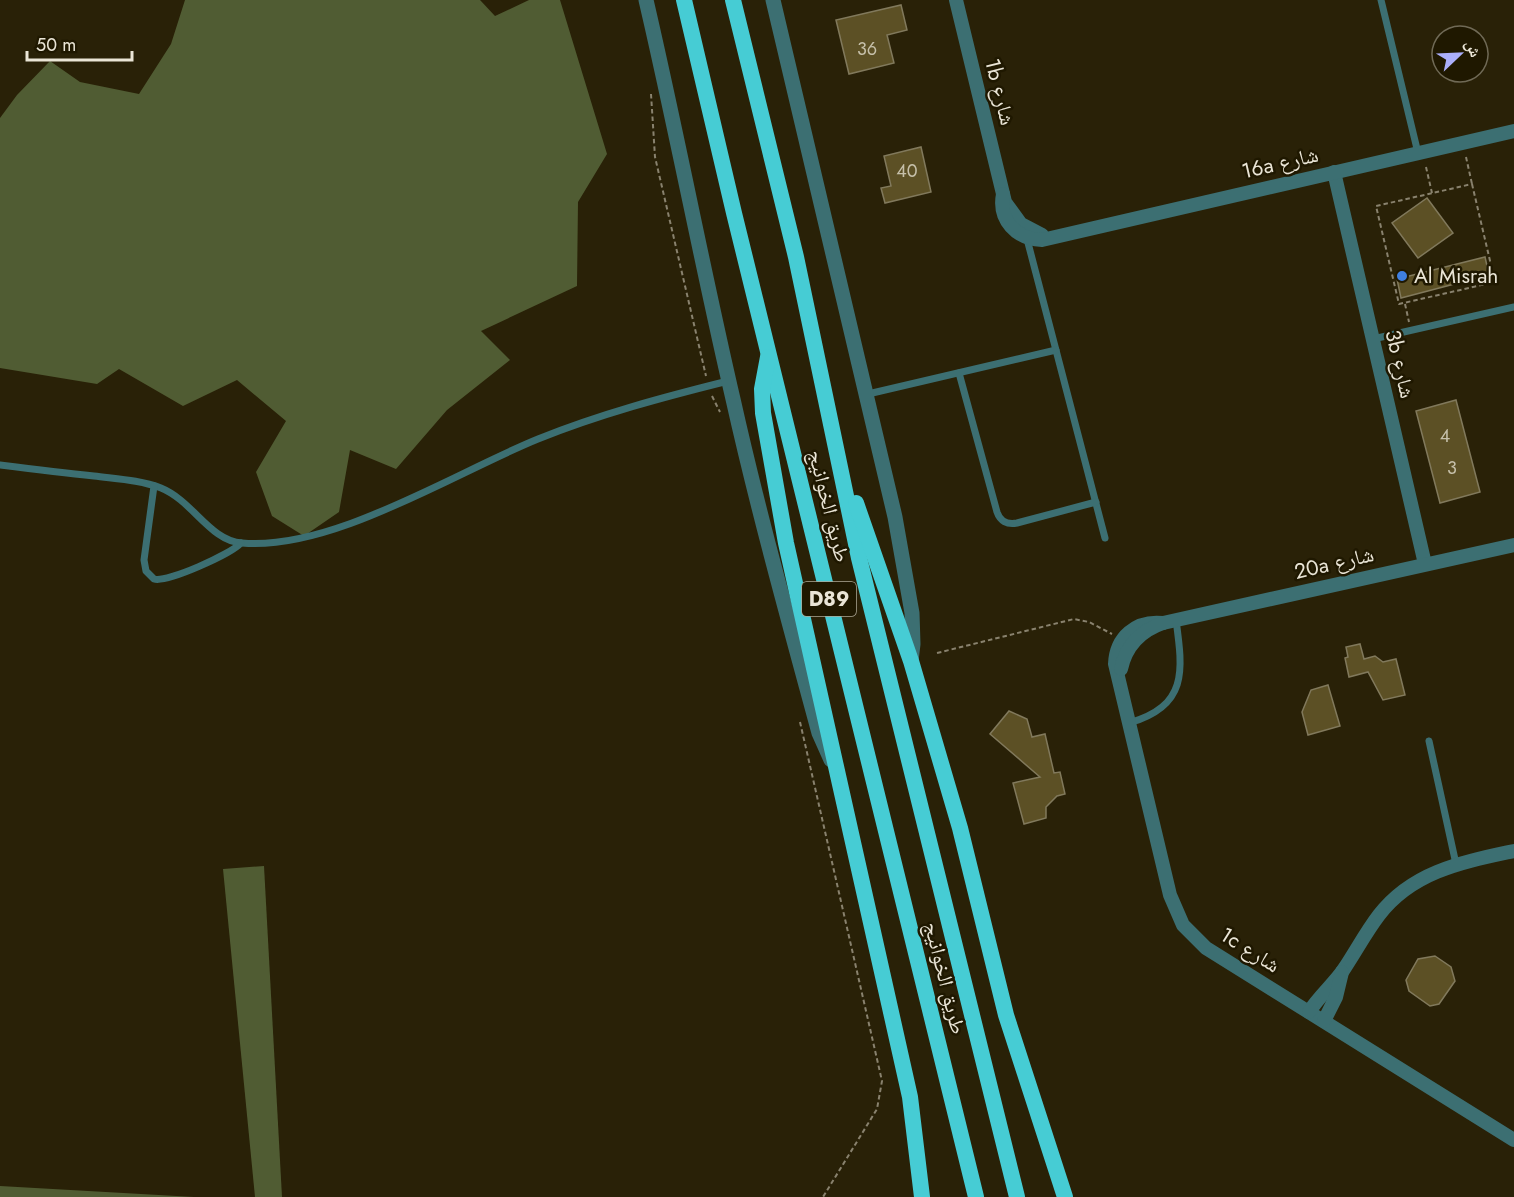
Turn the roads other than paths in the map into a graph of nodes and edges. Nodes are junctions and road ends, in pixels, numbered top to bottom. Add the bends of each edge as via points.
1 (646, 0) edge
2 (684, 0) edge
3 (733, 0) edge
4 (773, 0) edge
5 (956, 0) edge
6 (1381, 0) edge
7 (1514, 131) edge
8 (1420, 153) junction
9 (1334, 172) junction
10 (1021, 232) junction
11 (1514, 307) edge
12 (1373, 339) junction
13 (1056, 350) junction
14 (769, 354) junction
15 (959, 373) junction
16 (729, 381) junction
17 (868, 394) junction
18 (838, 458) junction
19 (0, 465) edge
20 (154, 486) junction
21 (1096, 502) junction
22 (1106, 538) dead end
23 (241, 543) junction
24 (1514, 545) edge
25 (1425, 564) junction
26 (1169, 622) junction
27 (1127, 642) joint
28 (911, 661) junction
29 (1130, 723) junction
30 (1429, 741) dead end
31 (835, 765) junction
32 (1514, 851) edge
33 (1456, 864) junction
34 (1342, 972) junction
35 (1309, 1012) junction
36 (1324, 1022) junction
37 (1514, 1140) edge
38 (922, 1197) edge
39 (976, 1197) edge
40 (1017, 1197) edge
41 (1065, 1197) edge

1 - 16 street
2 - 14 highway, طريق الخوانيج / D89
3 - 18 highway, طريق الخوانيج / D89 via 796,258
4 - 17 street
5 - 10 street, 1b شارع via 1003,194
6 - 8 lane
7 - 8 street, 16a شارع
8 - 9 street, 16a شارع
9 - 10 street, 16a شارع via 1042,240
9 - 12 street, 3b شارع
10 - 13 lane
11 - 12 lane
12 - 25 street, 3b شارع
13 - 15 lane
13 - 21 lane
14 - 31 highway via 763,377 763,413 786,543
14 - 39 highway, طريق الخوانيج / D89
15 - 17 lane
15 - 21 lane via 1001,519 1017,523
16 - 23 lane via 575,425 340,526 291,539
16 - 31 street via 819,733
17 - 28 street via 896,517 912,613
18 - 28 highway
18 - 40 highway, طريق الخوانيج / D89 via 859,558
19 - 20 lane
20 - 23 lane via 189,505 223,538
20 - 23 lane via 144,560 146,571 154,579 170,578
21 - 22 lane
24 - 25 street, 20a شارع
25 - 26 street, 20a شارع
26 - 27 street, 20a شارع
26 - 29 lane via 1182,662 1181,678 1159,711
27 - 29 street, 1c شارع via 1115,656
28 - 41 highway via 960,828 1013,1037
29 - 35 street, 1c شارع via 1173,905 1183,925 1206,948
30 - 33 lane
31 - 38 highway via 910,1097
32 - 33 street
33 - 34 street via 1415,882 1389,903
34 - 35 street
34 - 36 street
35 - 36 street, 1c شارع
36 - 37 street, 1c شارع

